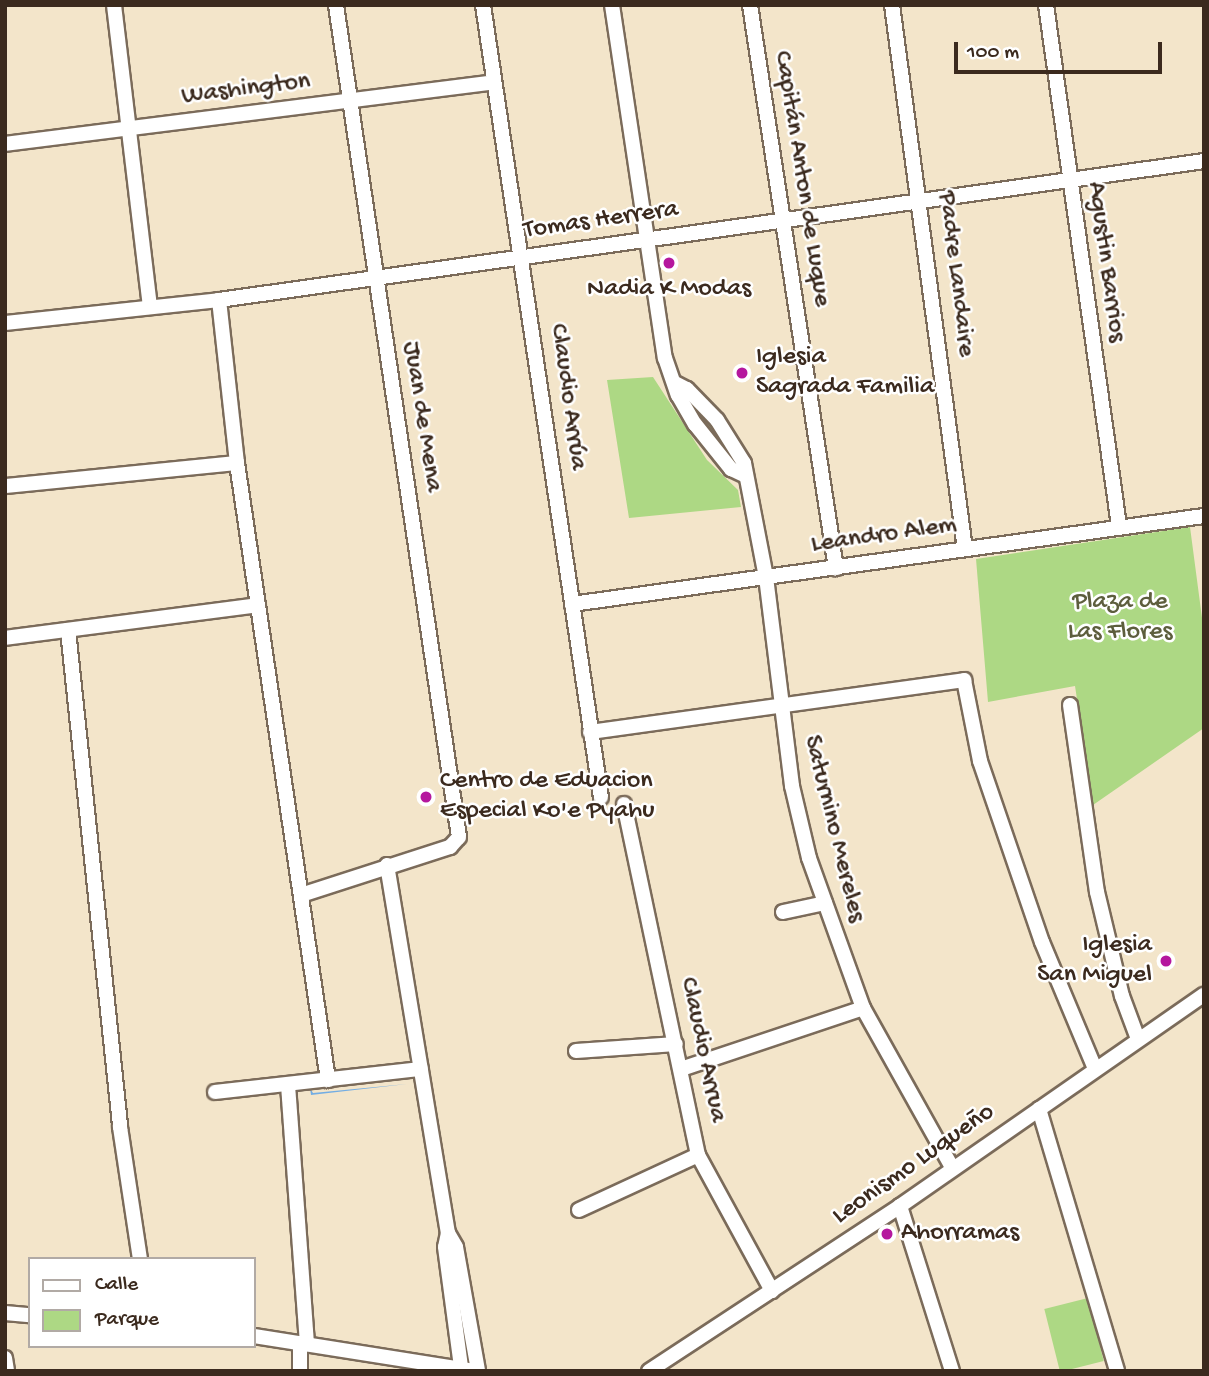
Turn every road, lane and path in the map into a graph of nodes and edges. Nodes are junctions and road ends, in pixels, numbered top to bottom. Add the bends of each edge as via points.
1 (114, 5) edge
2 (336, 5) edge
3 (483, 5) edge
4 (612, 5) edge
5 (750, 5) edge
6 (892, 5) edge
7 (1046, 5) edge
8 (493, 82) junction
9 (349, 102) junction
10 (128, 129) junction
11 (5, 144) edge
12 (1204, 161) edge
13 (1068, 178) junction
14 (921, 199) junction
15 (781, 220) junction
16 (649, 240) junction
17 (522, 257) junction
18 (375, 278) junction
19 (219, 300) junction
20 (150, 307) junction
21 (5, 324) edge
22 (676, 383) junction
23 (237, 463) junction
24 (744, 475) junction
25 (5, 486) edge
26 (1204, 516) edge
27 (1119, 526) junction
28 (965, 549) junction
29 (836, 568) junction
30 (766, 577) junction
31 (572, 604) junction
32 (258, 605) junction
33 (68, 630) junction
34 (5, 638) edge
35 (780, 705) junction
36 (1070, 705) dead end
37 (590, 732) junction
38 (601, 797) dead end
39 (624, 804) dead end
40 (387, 865) junction
41 (301, 895) junction
42 (825, 903) junction
43 (783, 912) dead end
44 (1204, 995) edge
45 (863, 1008) junction
46 (1138, 1039) junction
47 (676, 1044) junction
48 (576, 1051) dead end
49 (421, 1069) junction
50 (681, 1069) junction
51 (1095, 1069) junction
52 (328, 1080) junction
53 (288, 1085) junction
54 (215, 1092) dead end
55 (1038, 1109) junction
56 (698, 1154) junction
57 (953, 1169) junction
58 (900, 1206) junction
59 (579, 1210) dead end
60 (140, 1257) edge
61 (772, 1291) junction
62 (5, 1313) edge
63 (28, 1315) edge
64 (256, 1336) edge
65 (304, 1343) junction
66 (5, 1358) edge
67 (425, 1366) edge
68 (471, 1370) edge
69 (7, 1371) edge
70 (300, 1371) edge
71 (649, 1371) edge
72 (952, 1371) edge
73 (1117, 1371) edge

1 - 10 street
2 - 9 street, Juan de Mena
3 - 8 street, Claudio Arrúa
4 - 16 street, Saturnino Mereles
5 - 15 street, Capitán Anton de Luque
6 - 14 street, Padre Landaire
7 - 13 street, Agustin Barrios
8 - 9 street, Washington
8 - 17 street, Claudio Arrúa
9 - 10 street, Washington
9 - 18 street, Juan de Mena
10 - 11 street, Washington
10 - 20 street
12 - 13 street, Tomas Herrera
13 - 14 street, Tomas Herrera
13 - 27 street, Agustin Barrios
14 - 15 street, Tomas Herrera
14 - 28 street, Padre Landaire
15 - 16 street, Tomas Herrera
15 - 29 street, Capitán Anton de Luque
16 - 17 street, Tomas Herrera
16 - 22 street, Saturnino Mereles via 665,358
17 - 18 street, Tomas Herrera
17 - 31 street, Claudio Arrúa
18 - 19 street, Tomas Herrera
18 - 40 street, Juan de Mena via 459,836 450,847
19 - 20 street, Tomas Herrera
19 - 23 street
20 - 21 street, Tomas Herrera
22 - 24 street, Saturnino Mereles via 678,395 705,438 732,470
22 - 24 street, Saturnino Mereles via 724,429 744,463
23 - 25 street
23 - 32 street
24 - 30 street, Saturnino Mereles via 752,494
26 - 27 street, Leandro Alem
27 - 28 street, Leandro Alem
28 - 29 street, Leandro Alem
29 - 30 street, Leandro Alem
30 - 31 street, Leandro Alem
30 - 35 street, Saturnino Mereles
31 - 37 street, Claudio Arrúa
32 - 33 street
32 - 41 street
33 - 34 street
33 - 60 street via 120,1127
35 - 37 street
35 - 42 street, Saturnino Mereles via 792,786
35 - 51 street via 964,680 980,761 1042,942
36 - 46 street via 1097,891 1122,996
37 - 38 street, Claudio Arrúa
39 - 47 street, Claudio Arrua
40 - 41 street
40 - 49 street
41 - 52 street
42 - 43 street
42 - 45 street, Saturnino Mereles
44 - 46 street, Leonismo Luqueño
45 - 50 street
45 - 57 street, Saturnino Mereles
46 - 51 street, Leonismo Luqueño
47 - 48 street
47 - 50 street, Claudio Arrua
49 - 52 street
49 - 68 street via 448,1233 456,1247
50 - 56 street, Claudio Arrua
51 - 55 street, Leonismo Luqueño
52 - 53 street
53 - 54 street
53 - 65 street
55 - 57 street, Leonismo Luqueño
55 - 73 street
56 - 59 street
56 - 61 street, Claudio Arrua
57 - 58 street, Leonismo Luqueño
58 - 61 street, Leonismo Luqueño
58 - 72 street
61 - 71 street, Leonismo Luqueño
62 - 63 street
64 - 65 street
65 - 67 street
65 - 70 street
66 - 69 street
67 - 68 street

